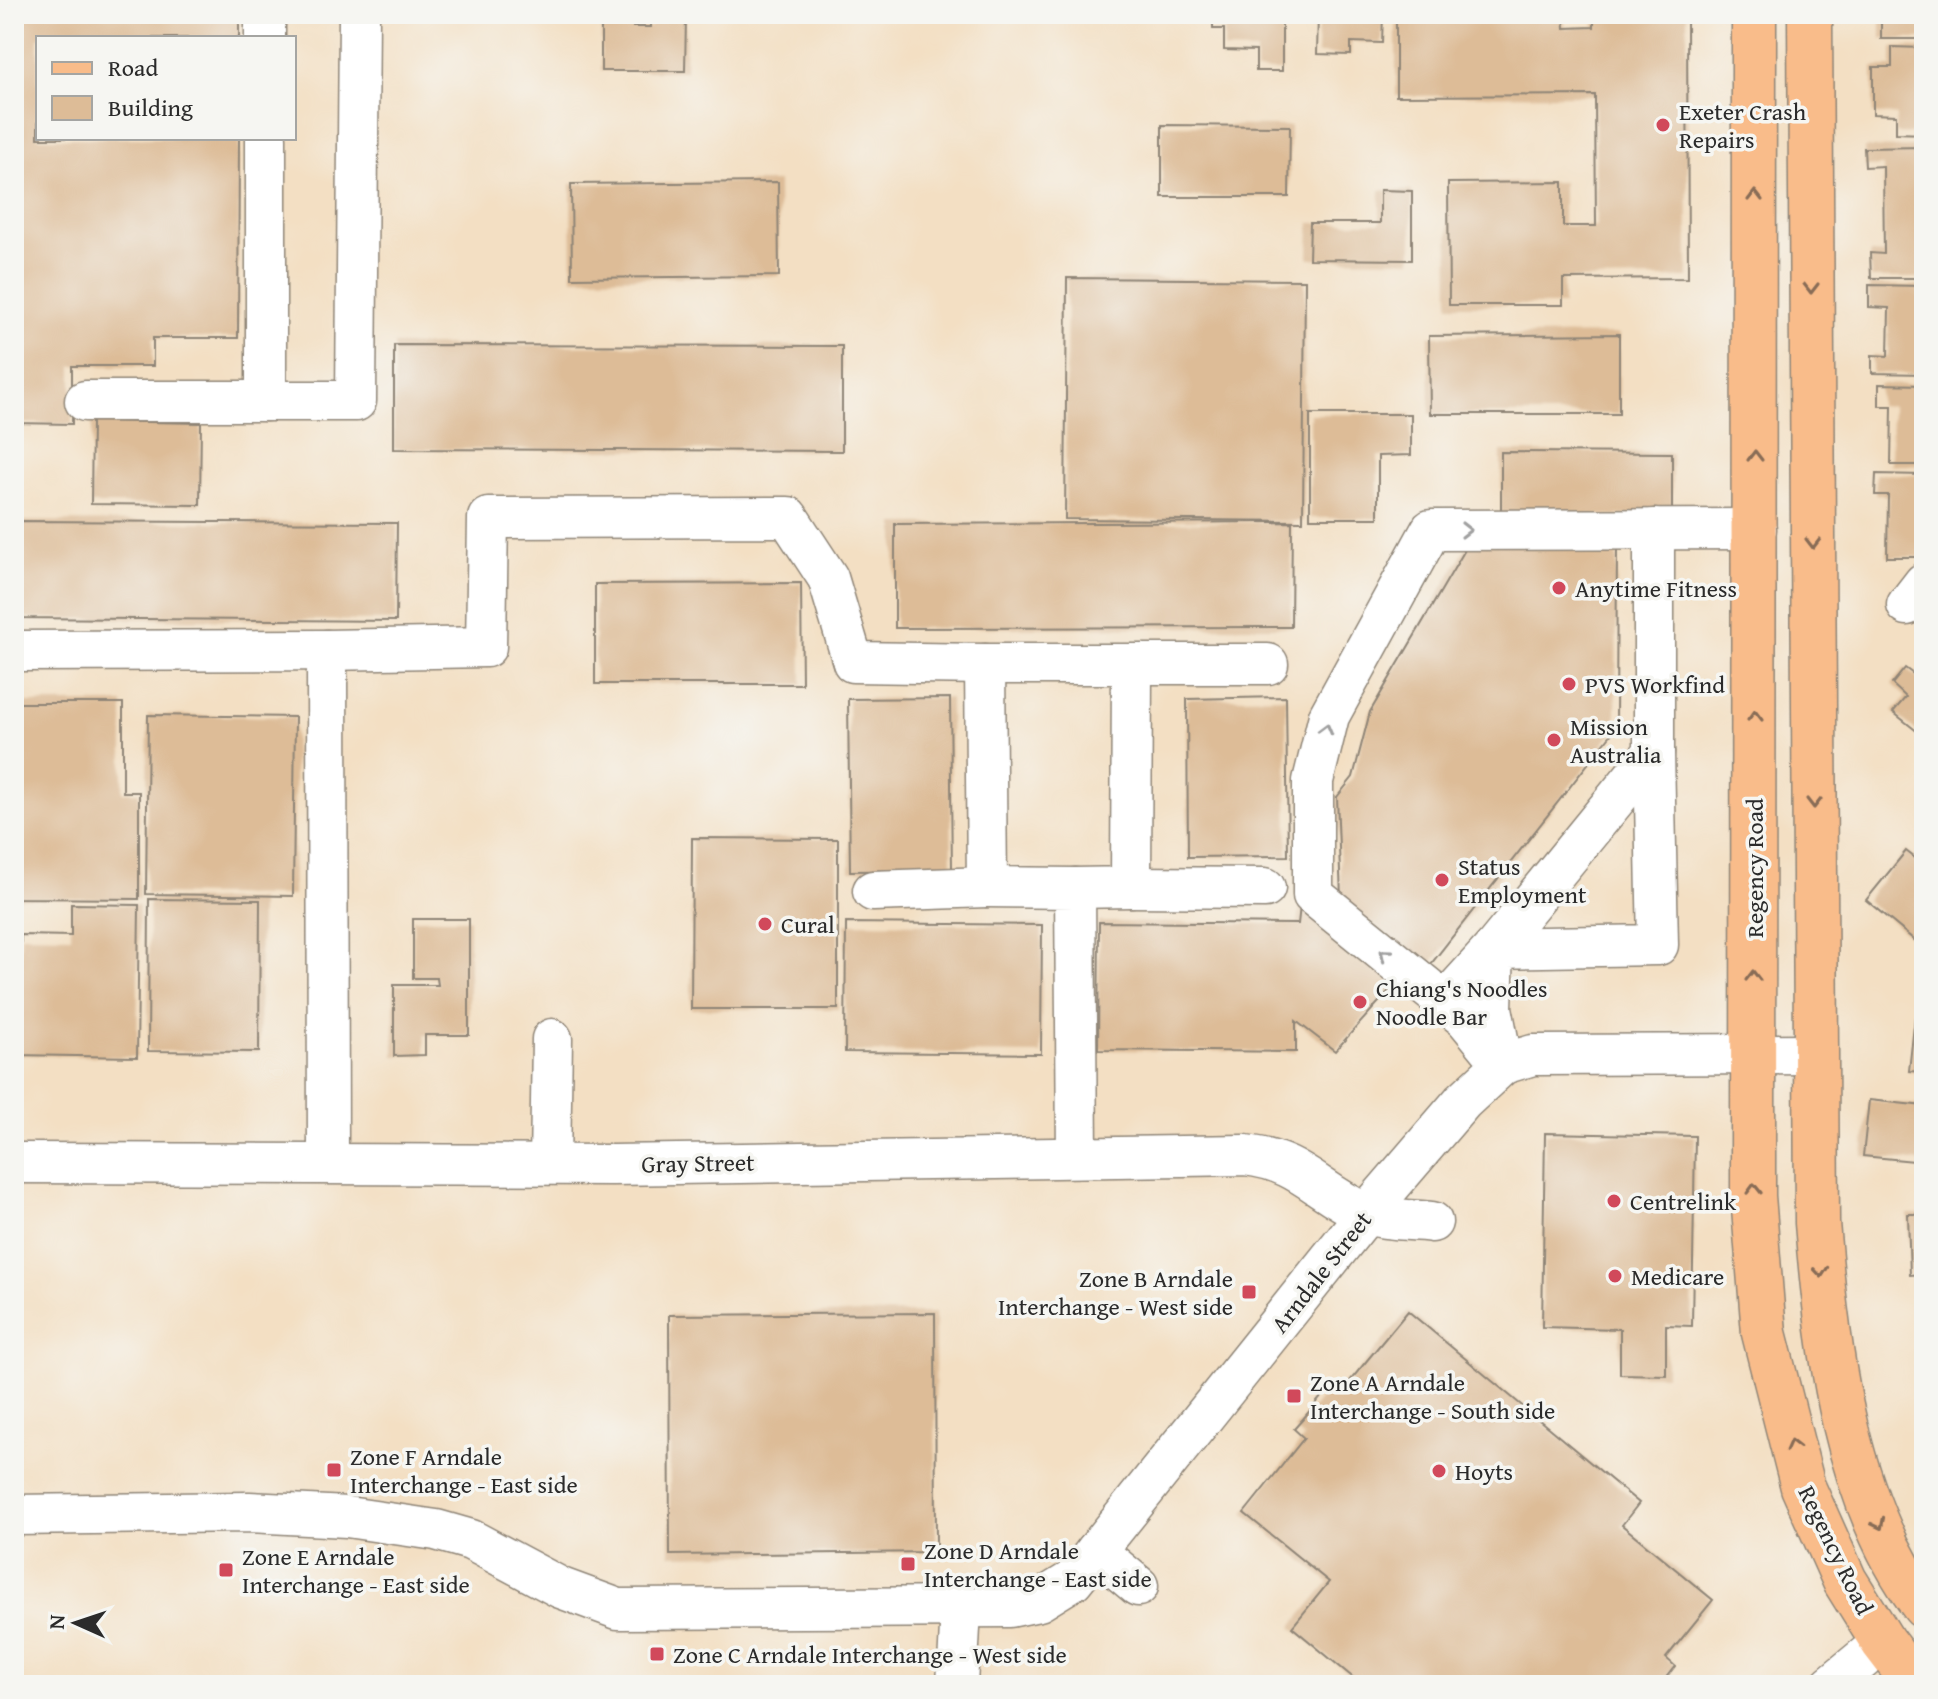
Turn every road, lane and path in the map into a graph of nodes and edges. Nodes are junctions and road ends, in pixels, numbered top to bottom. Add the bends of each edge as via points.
1 (265, 14) edge
2 (359, 14) edge
3 (1754, 14) edge
4 (1810, 14) edge
5 (265, 36) edge
6 (266, 140) edge
7 (85, 401) dead end
8 (266, 401) junction
9 (1654, 529) junction
10 (1756, 529) junction
11 (327, 650) junction
12 (14, 651) edge
13 (985, 664) junction
14 (1268, 664) dead end
15 (1132, 665) junction
16 (1654, 752) junction
17 (987, 887) junction
18 (1131, 887) junction
19 (1075, 888) junction
20 (1265, 888) dead end
21 (873, 891) dead end
22 (1494, 948) junction
23 (1444, 1003) junction
24 (552, 1039) dead end
25 (1753, 1054) junction
26 (1816, 1054) junction
27 (1503, 1064) junction
28 (1077, 1157) junction
29 (14, 1163) edge
30 (328, 1163) junction
31 (550, 1164) junction
32 (1366, 1214) junction
33 (1432, 1222) dead end
34 (14, 1515) edge
35 (1096, 1551) junction
36 (1138, 1586) dead end
37 (1924, 1606) edge
38 (961, 1608) junction
39 (1883, 1642) junction
40 (957, 1685) edge
41 (1831, 1685) edge
42 (1916, 1685) edge

1 - 5 street
2 - 8 street via 356,401
10 -> 3 main road, Regency Road
4 -> 26 main road, Regency Road
6 - 8 street
7 - 8 street
9 - 10 street
9 - 16 street
23 -> 9 street via 1313,895 1313,781 1329,716 1431,530
25 -> 10 main road, Regency Road
11 - 12 street
11 - 13 street via 486,647 488,518 788,517 828,578 853,662
11 - 30 street
13 - 15 street
13 - 17 street
14 - 15 street
15 - 18 street
16 - 22 street
16 - 22 street via 1658,945
17 - 19 street
17 - 21 street
18 - 19 street
18 - 20 street
19 - 28 street
22 - 23 street
22 - 27 street via 1492,1008
23 - 27 street via 1466,1019
24 - 31 street
25 - 26 street, Arndale Street
25 - 27 street, Arndale Street via 1533,1055
39 -> 25 main road, Regency Road via 1845,1581 1803,1487 1764,1333 1753,1196
26 -> 37 main road, Regency Road via 1817,1223 1835,1389 1868,1500
27 - 32 street, Arndale Street via 1463,1101
28 - 31 street, Gray Street
28 - 32 street, Gray Street via 1272,1158
29 - 30 street, Gray Street
30 - 31 street, Gray Street
32 - 33 street
32 - 35 street, Arndale Street
34 - 38 street, Arndale Street via 291,1514 436,1530 471,1540 561,1588 618,1609
35 - 36 street
35 - 38 street, Arndale Street via 1073,1580 1039,1601
38 - 40 street
39 - 41 street
39 - 42 main road, Regency Road

